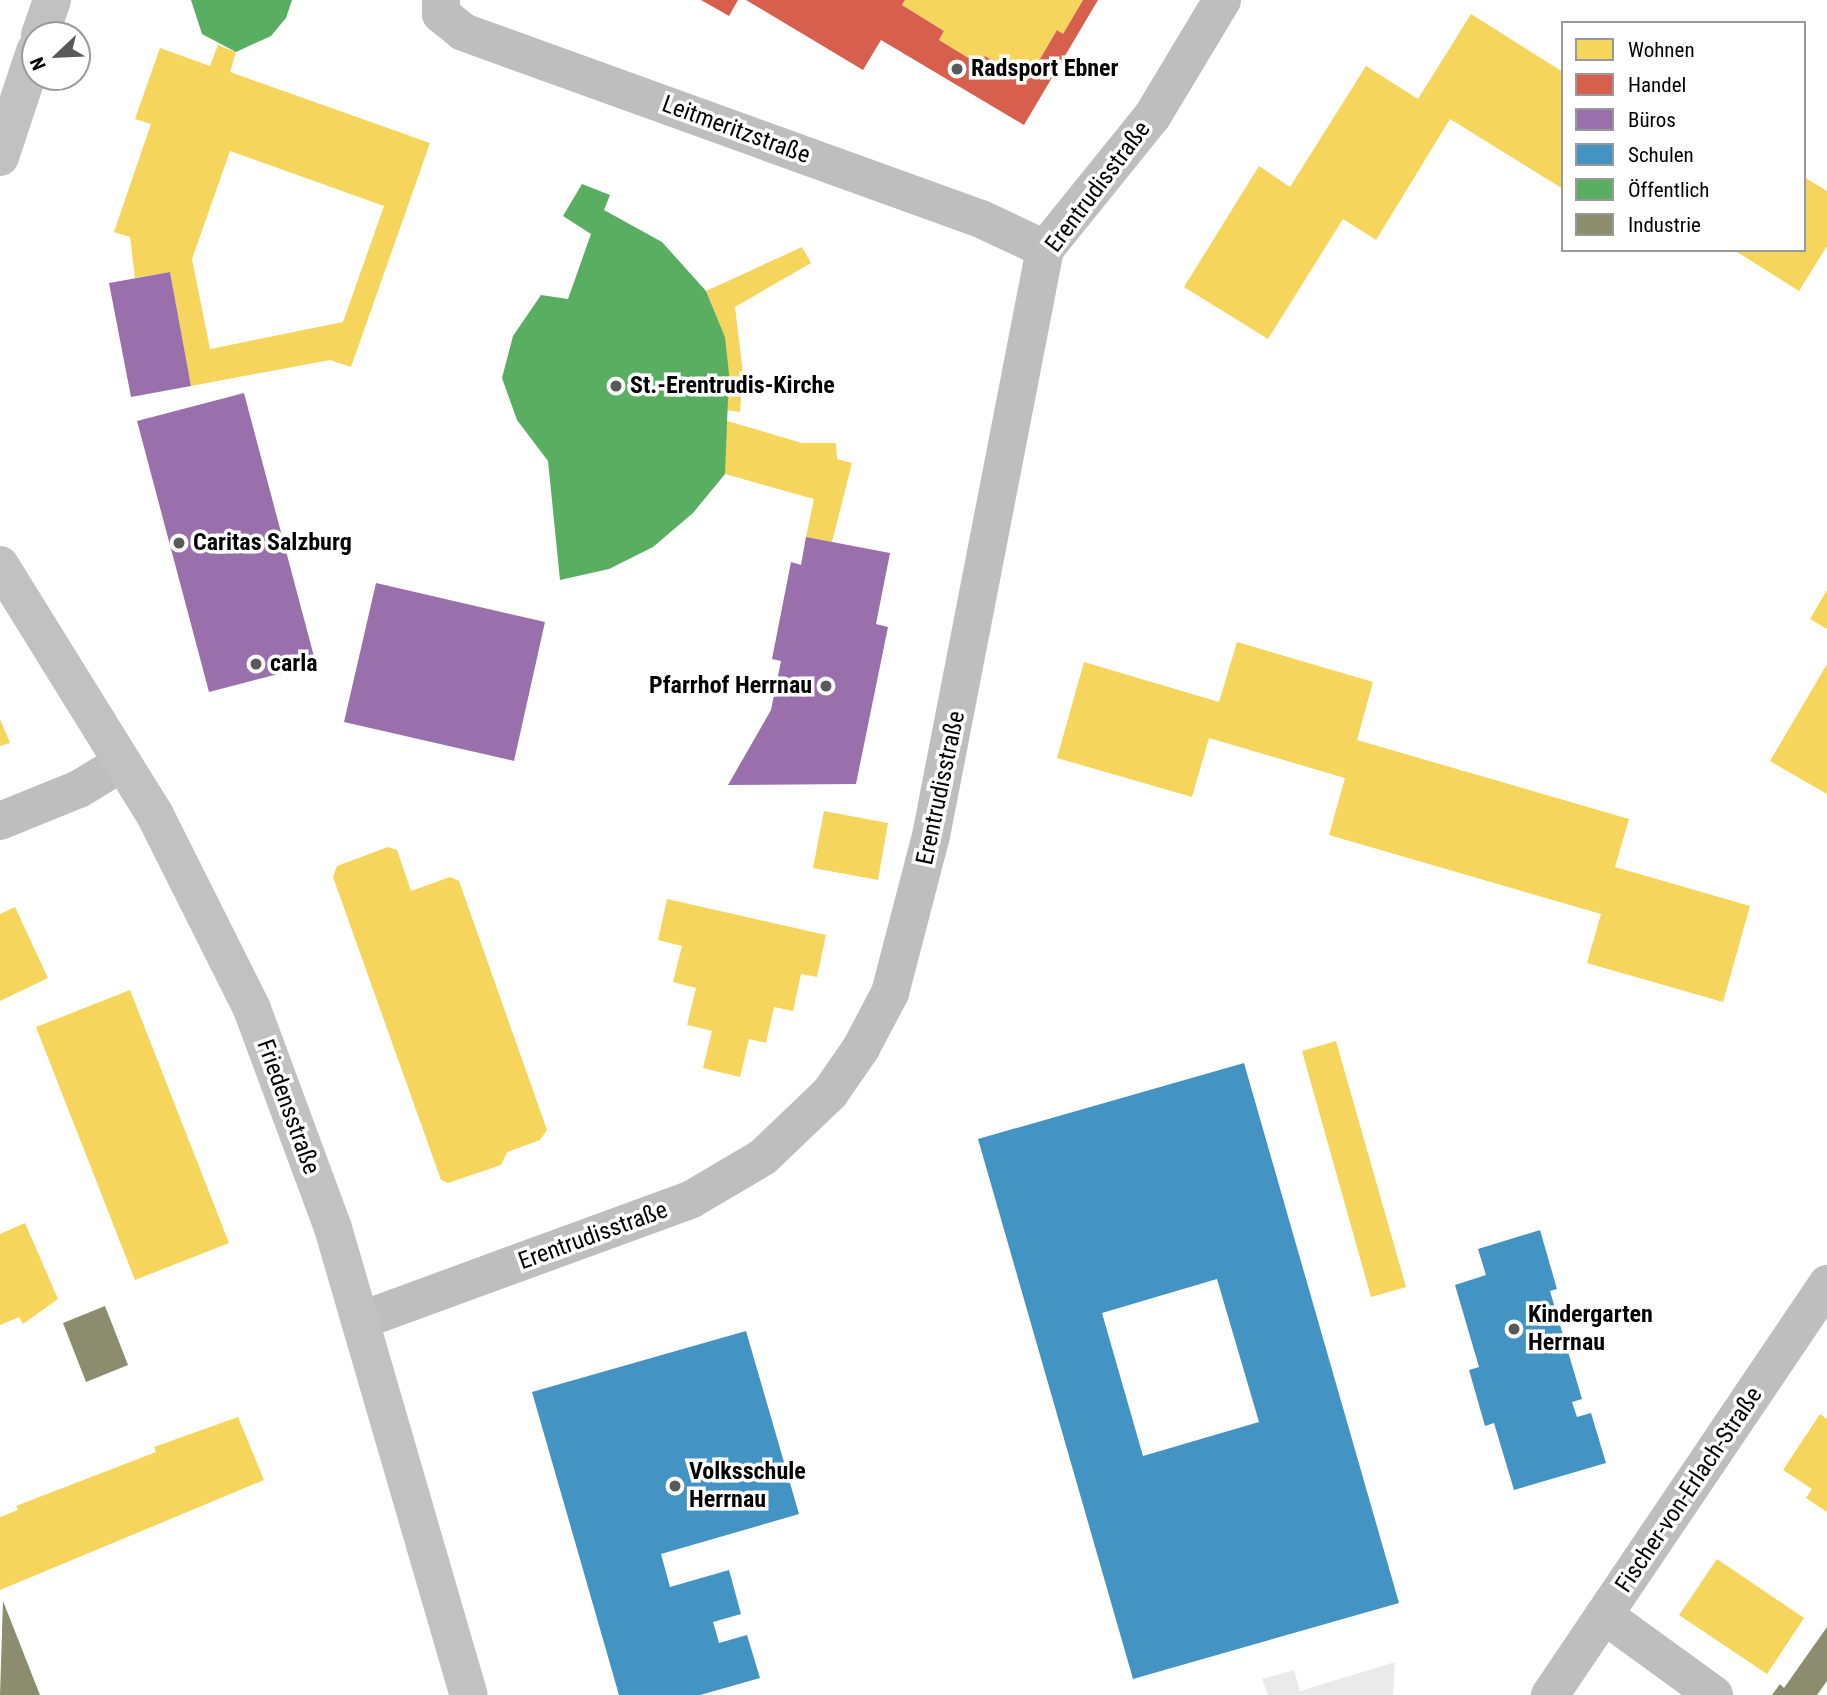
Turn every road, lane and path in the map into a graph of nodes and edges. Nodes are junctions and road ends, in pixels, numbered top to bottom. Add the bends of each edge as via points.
1 (52, 0) edge
2 (441, 0) edge
3 (1222, 0) edge
4 (45, 21) edge
5 (22, 91) edge
6 (0, 157) edge
7 (1045, 248) junction
8 (0, 565) edge
9 (122, 763) junction
10 (0, 821) edge
11 (1827, 1284) edge
12 (362, 1320) junction
13 (1604, 1615) junction
14 (469, 1695) edge
15 (1550, 1695) edge
16 (1714, 1695) edge

1 - 4 street
2 - 7 street, Leitmeritzstraße via 441,13 463,32 981,219
3 - 7 street, Erentrudisstraße via 1153,115
5 - 6 street
7 - 12 street, Erentrudisstraße via 931,836 890,993 861,1048 830,1093 763,1157 692,1199
8 - 9 street, Friedensstraße
9 - 10 street via 79,789
9 - 12 street, Friedensstraße via 155,815 252,1009
11 - 13 street, Fischer-von-Erlach-Straße
12 - 14 street, Friedensstraße
13 - 15 street, Fischer-von-Erlach-Straße
13 - 16 street

